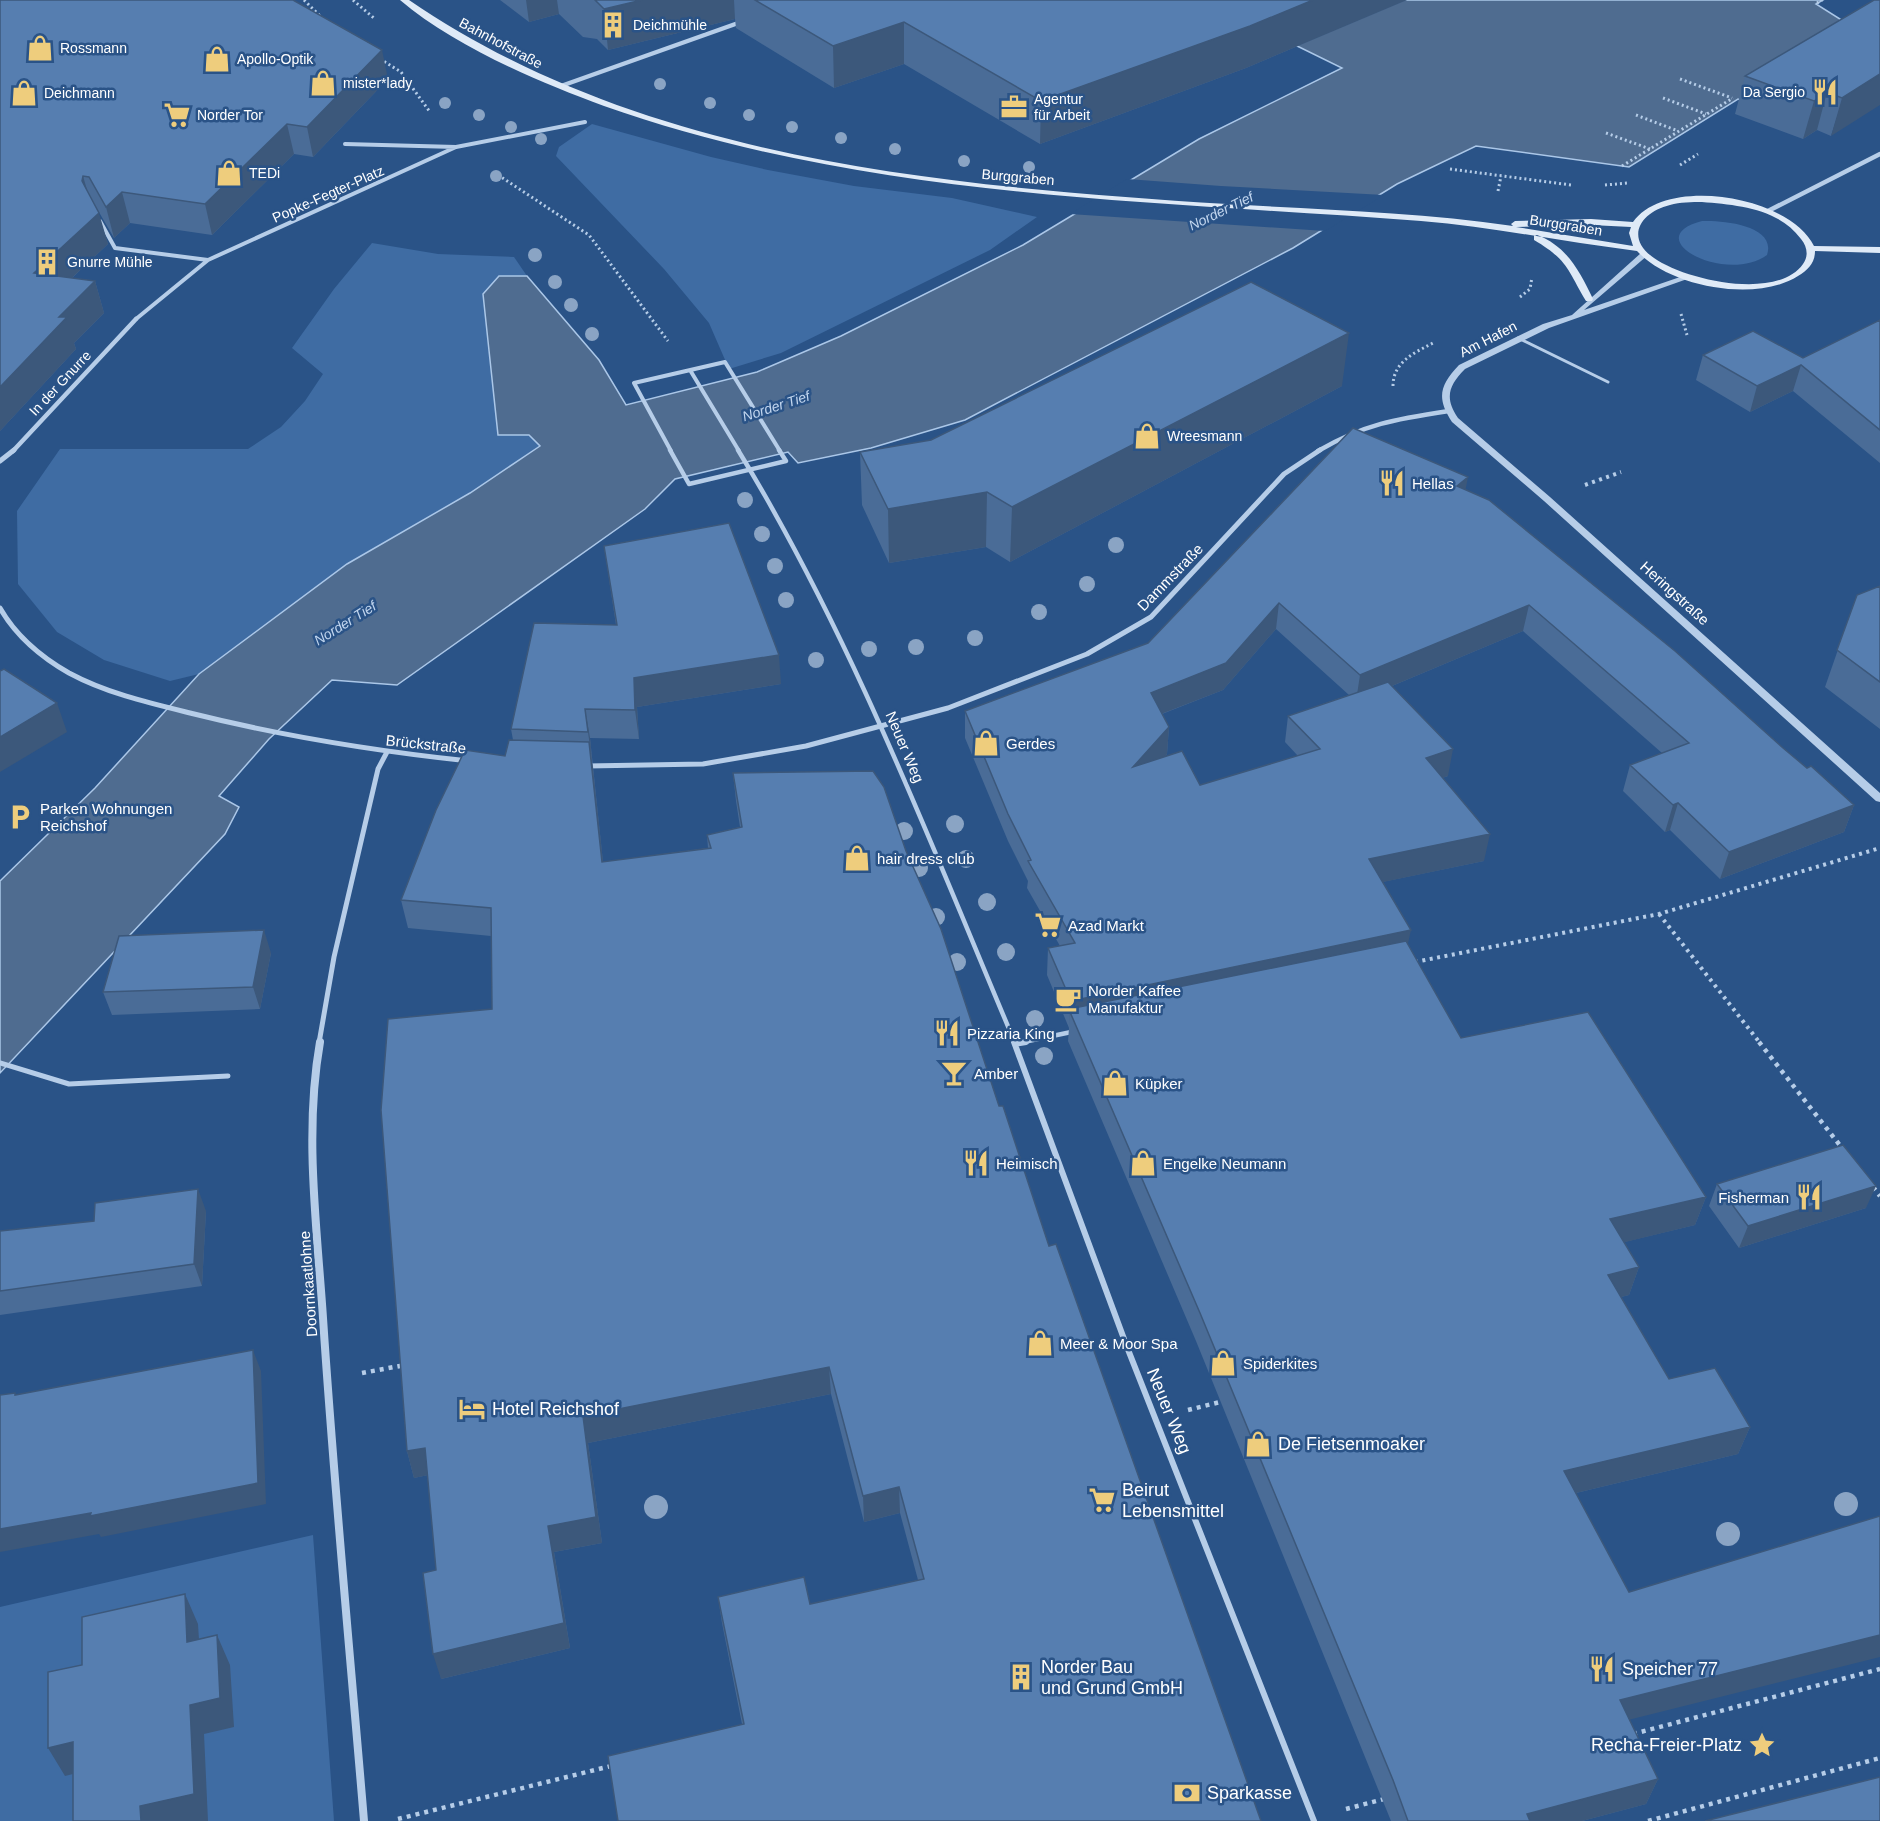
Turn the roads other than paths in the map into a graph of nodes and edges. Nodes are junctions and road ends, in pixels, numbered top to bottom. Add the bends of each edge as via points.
1 (404, 0) edge
2 (744, 21) dead end
3 (558, 87) junction
4 (585, 122) dead end
5 (345, 144) dead end
6 (456, 147) junction
7 (1880, 154) edge
8 (1768, 212) junction
9 (99, 220) edge
10 (1488, 225) junction
11 (1634, 225) junction
12 (1528, 232) junction
13 (1811, 248) junction
14 (1880, 250) edge
15 (1641, 252) junction
16 (208, 260) junction
17 (1686, 278) junction
18 (1589, 299) junction
19 (1572, 316) junction
20 (136, 319) joint
21 (1518, 338) junction
22 (690, 370) junction
23 (1608, 382) dead end
24 (1449, 411) junction
25 (0, 461) edge
26 (750, 470) junction
27 (0, 609) edge
28 (882, 726) junction
29 (387, 753) junction
30 (480, 761) edge
31 (577, 766) edge
32 (1880, 799) edge
33 (1084, 1030) edge
34 (1015, 1044) junction
35 (0, 1063) edge
36 (228, 1076) dead end
37 (1314, 1819) edge
38 (364, 1821) edge

1 - 3 main road, Bahnhofstraße via 472,46
2 - 3 street
3 - 10 main road, Burggraben via 682,129 773,154 864,172 1041,193
4 - 6 street, Popke-Fegter-Platz
5 - 6 street, Popke-Fegter-Platz
6 - 16 street, Popke-Fegter-Platz
7 - 8 street
8 - 11 main road via 1736,202 1671,202 1647,211
8 - 13 main road via 1791,224
9 - 16 street via 115,248
10 - 11 main road, Burggraben
10 - 12 main road, Burggraben
11 - 15 main road via 1633,237
12 - 15 main road, Burggraben
12 - 18 main road via 1562,252
13 - 14 main road
13 - 17 main road, Burggraben via 1803,270 1783,281 1754,286 1720,285
15 - 17 main road, Burggraben via 1662,268
15 - 18 street, Am Hafen
16 - 20 street, Popke-Fegter-Platz
17 - 19 street, Am Hafen
18 - 19 street, Am Hafen
19 - 21 street, Am Hafen
20 - 25 street, In der Gnurre
21 - 23 lane
21 - 24 street, Am Hafen via 1462,367 1451,378 1445,391
22 - 26 street, Neuer Weg
22 - 26 street via 725,362 786,461
22 - 26 street via 634,383 689,484
24 - 28 street, Dammstraße via 1386,420 1319,450 1284,474 1151,617 1087,654 948,708
24 - 32 street, Heringstraße via 1464,430 1547,499
26 - 28 street, Neuer Weg via 824,603
27 - 29 street, Brückstraße via 27,643 70,674 161,706 287,737
28 - 31 street via 807,746 703,764
28 - 34 street, Neuer Weg
29 - 30 street, Brückstraße
29 - 38 street, Doornkaatlohne via 378,769 334,957 315,1069 312,1151
33 - 34 street
34 - 37 street, Neuer Weg via 1156,1418
35 - 36 lane via 69,1084

